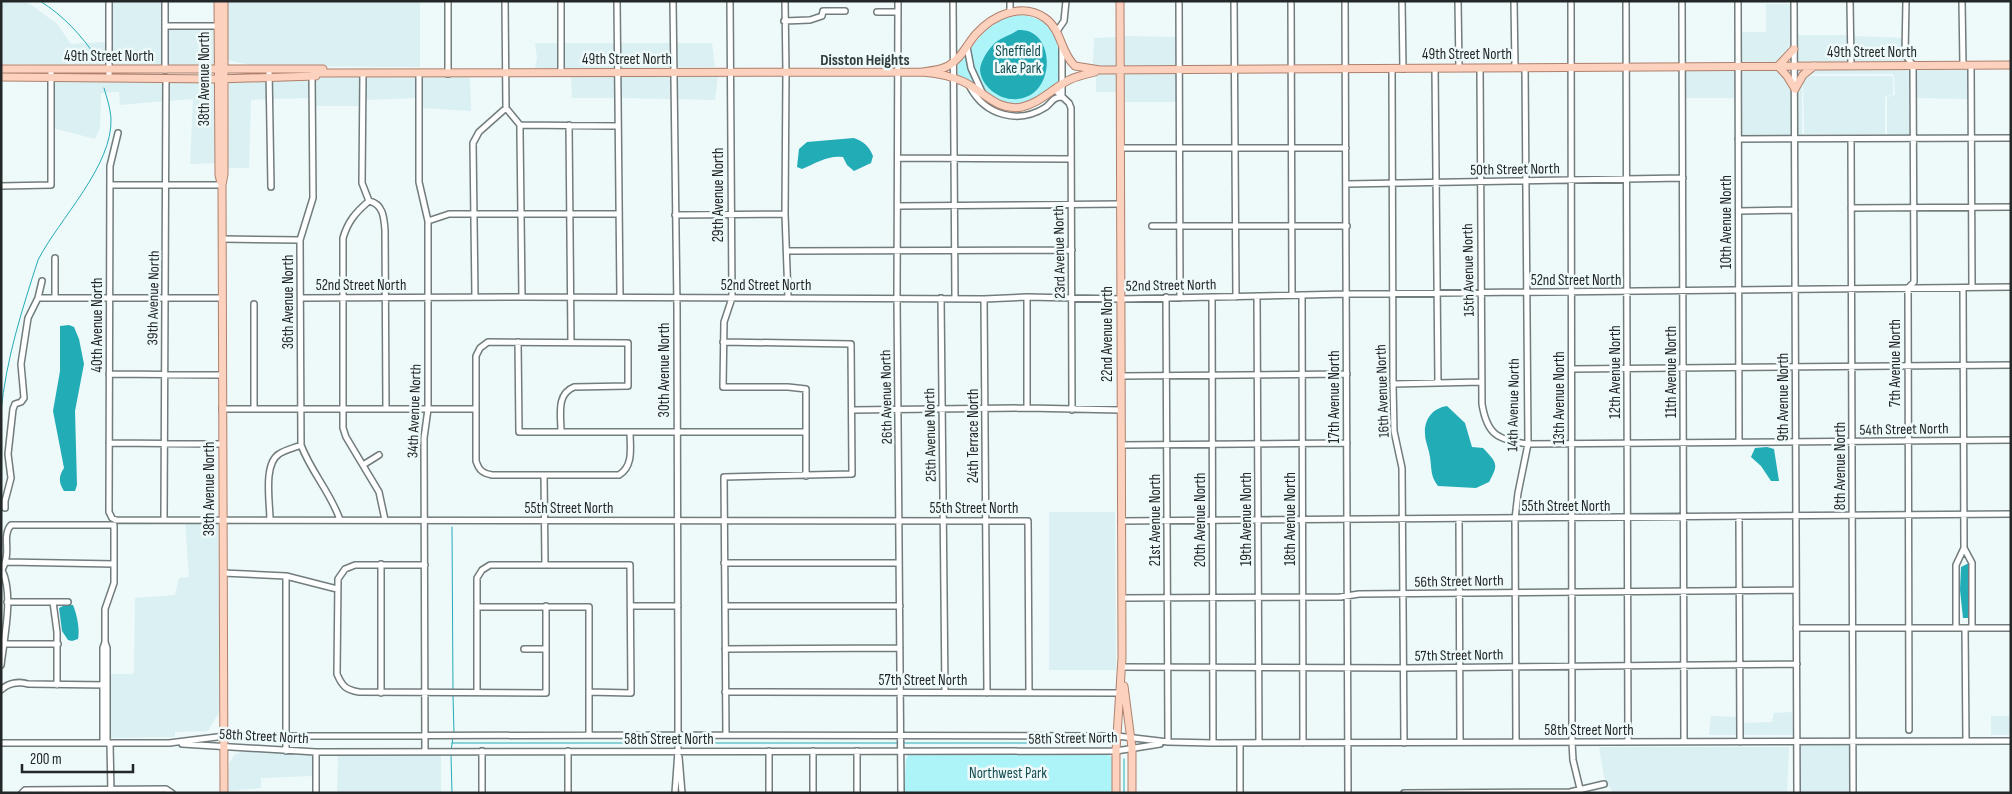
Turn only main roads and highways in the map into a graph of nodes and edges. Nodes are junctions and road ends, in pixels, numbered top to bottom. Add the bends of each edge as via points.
1 (218, 1) edge
2 (224, 1) edge
3 (1120, 1) edge
4 (1794, 49) road end
5 (2011, 65) edge
6 (1778, 66) junction
7 (1814, 66) junction
8 (1, 69) edge
9 (304, 69) junction
10 (221, 70) junction
11 (1100, 70) junction
12 (1120, 70) junction
13 (922, 72) junction
14 (332, 73) junction
15 (269, 74) junction
16 (312, 76) junction
17 (1, 77) edge
18 (221, 78) junction
19 (1122, 667) junction
20 (224, 793) edge
21 (1116, 793) edge
22 (1132, 793) edge

1 - 10 main road, 38th Avenue North
2 - 10 main road, 38th Avenue North
3 - 12 main road, 22nd Avenue North
4 - 6 main road
5 - 7 main road, 49th Street North
6 - 7 main road, 49th Street North
6 - 7 main road via 1795,89 1803,75
6 - 12 main road, 49th Street North
8 - 10 main road, 49th Street North
9 - 14 main road, 49th Street North via 326,69
9 - 15 main road, 49th Street North
9 - 16 main road
10 - 15 main road, 49th Street North
10 - 18 main road, 38th Avenue North
11 - 12 main road, 49th Street North
11 - 13 main road, 49th Street North via 1071,79 1031,104 1014,108 1000,105 954,78
11 - 13 main road, 49th Street North via 1075,66 1066,55 1057,31 1044,18 1027,11 1010,12 987,23 954,62
12 - 19 main road, 22nd Avenue North
13 - 14 main road, 49th Street North
14 - 16 main road, 49th Street North
15 - 16 main road, 49th Street North
15 - 18 main road, 49th Street North
17 - 18 main road, 49th Street North
18 - 20 main road, 38th Avenue North via 224,174
19 - 21 main road, 22nd Avenue North
19 - 22 main road, 22nd Avenue North via 1132,748

